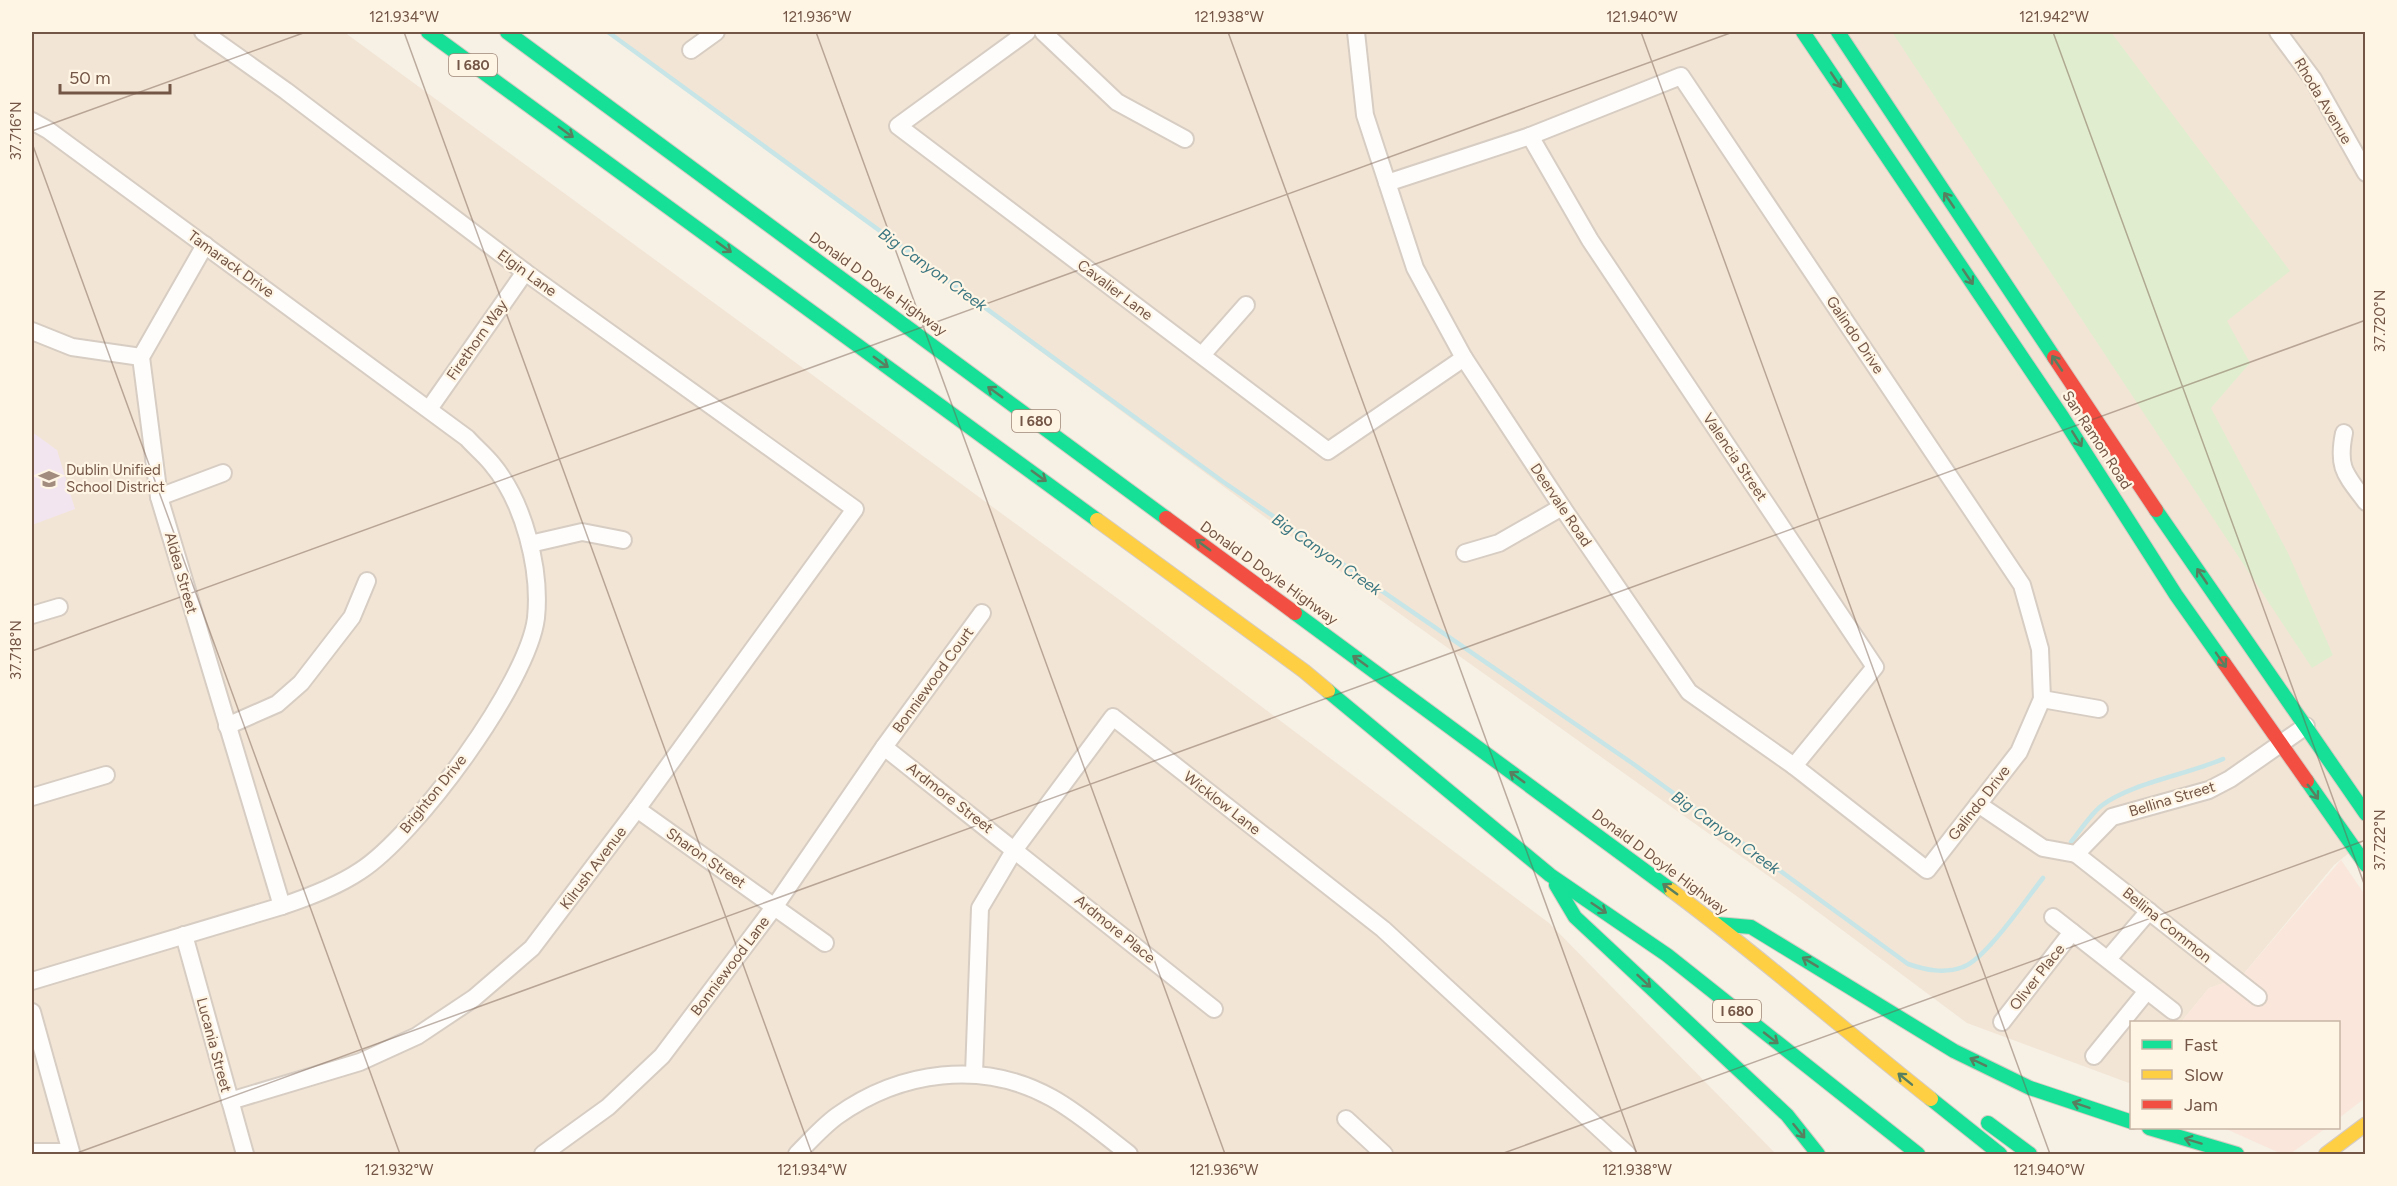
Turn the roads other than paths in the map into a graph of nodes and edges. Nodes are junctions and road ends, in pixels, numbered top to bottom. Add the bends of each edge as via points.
1 (203, 32) edge
2 (428, 32) edge
3 (507, 32) edge
4 (716, 32) edge
5 (1027, 32) edge
6 (1043, 32) edge
7 (1356, 32) edge
8 (1803, 32) edge
9 (1838, 32) edge
10 (2278, 32) edge
11 (691, 50) dead end
12 (32, 121) edge
13 (1530, 136) junction
14 (1185, 139) dead end
15 (2366, 173) edge
16 (1387, 183) junction
17 (205, 245) junction
18 (525, 272) junction
19 (1246, 305) dead end
20 (32, 331) edge
21 (1202, 355) junction
22 (141, 357) junction
23 (1464, 358) junction
24 (429, 409) junction
25 (2344, 432) dead end
26 (223, 473) dead end
27 (159, 497) junction
28 (2366, 502) edge
29 (1562, 507) junction
30 (855, 509) joint
31 (623, 540) dead end
32 (530, 544) junction
33 (1465, 553) dead end
34 (367, 581) dead end
35 (59, 607) dead end
36 (982, 613) dead end
37 (32, 615) edge
38 (2042, 699) junction
39 (2099, 709) dead end
40 (227, 726) junction
41 (2306, 726) junction
42 (2279, 744) junction
43 (884, 747) junction
44 (1794, 766) junction
45 (106, 775) dead end
46 (32, 796) edge
47 (1978, 804) junction
48 (638, 809) junction
49 (2366, 814) edge
50 (1015, 849) junction
51 (2076, 854) junction
52 (2366, 865) edge
53 (1927, 870) joint
54 (1550, 875) junction
55 (282, 906) junction
56 (774, 906) junction
57 (2150, 910) junction
58 (2054, 917) dead end
59 (1717, 924) junction
60 (2072, 932) junction
61 (184, 935) junction
62 (825, 944) dead end
63 (2108, 959) junction
64 (32, 981) edge
65 (2147, 991) junction
66 (2258, 996) dead end
67 (1214, 1009) dead end
68 (2173, 1011) dead end
69 (32, 1012) edge
70 (2002, 1022) dead end
71 (1840, 1027) junction
72 (2094, 1056) dead end
73 (974, 1074) junction
74 (1937, 1086) dead end
75 (230, 1101) junction
76 (1974, 1114) dead end
77 (1346, 1119) dead end
78 (2130, 1121) edge
79 (2366, 1124) edge
80 (2152, 1129) edge
81 (32, 1152) edge
82 (245, 1155) edge
83 (543, 1155) edge
84 (797, 1155) edge
85 (1129, 1155) edge
86 (1384, 1155) edge
87 (1627, 1155) edge
88 (1818, 1155) edge
89 (1918, 1155) edge
90 (2000, 1155) edge
91 (2030, 1155) edge
92 (2237, 1155) edge
93 (2326, 1155) edge

1 - 18 street, Elgin Lane
2 -> 54 main road, I 680 via 1304,671
59 -> 3 main road, Donald D Doyle Highway / I 680
4 - 11 street
5 - 21 street, Cavalier Lane via 898,126
6 - 14 street via 1117,102
7 - 16 street, Deervale Road via 1365,115
8 -> 42 main road, San Ramon Road
41 -> 9 main road, San Ramon Road via 2085,405
10 - 15 street, Rhoda Avenue via 2313,79
12 - 17 street, Tamarack Drive
13 - 16 street, Galindo Drive
13 - 38 street, Galindo Drive via 1681,76 2022,585 2040,649
13 - 44 street, Valencia Street via 1590,240 1875,667
16 - 23 street, Deervale Road via 1415,268
17 - 22 street
17 - 24 street, Tamarack Drive
18 - 24 street, Firethorn Way
18 - 30 street, Elgin Lane
19 - 21 street
20 - 22 street via 72,347
21 - 23 street, Cavalier Lane via 1328,451
22 - 27 street, Aldea Street
23 - 29 street, Deervale Road
24 - 32 street, Brighton Drive via 494,465 517,506
25 - 28 street via 2342,467
26 - 27 street
27 - 40 street, Aldea Street
29 - 33 street via 1498,543
29 - 44 street, Deervale Road via 1689,692
30 - 48 street, Kilrush Avenue
31 - 32 street via 582,532
32 - 55 street, Brighton Drive via 537,582 536,619 523,661 500,704 450,777 394,843 361,871 312,896
34 - 40 street via 352,617 301,683 277,704
35 - 37 street
36 - 43 street, Bonniewood Court
38 - 39 street
38 - 47 street, Galindo Drive via 2019,752
40 - 55 street, Aldea Street
41 - 42 street, Bellina Street
41 - 49 main road, San Ramon Road
42 - 51 street, Bellina Street via 2209,790 2112,817
42 -> 52 main road, San Ramon Road
43 - 50 street, Ardmore Street
43 - 56 street, Bonniewood Lane
44 - 53 street, Deervale Road
45 - 46 street
47 - 51 street via 2043,848
47 - 53 street, Galindo Drive
48 - 56 street, Sharon Street
48 - 75 street, Kilrush Avenue via 532,948 474,998 417,1036 360,1062
50 - 67 street, Ardmore Place
50 - 73 street, Wicklow Lane via 980,908
50 - 87 street, Wicklow Lane via 1113,717 1383,929
51 - 57 street, Bellina Common
54 -> 88 main road via 1575,917 1787,1115
54 -> 89 main road, I 680 via 1667,955
55 - 61 street, Brighton Drive
56 - 62 street, Sharon Street
56 - 83 street, Bonniewood Lane via 662,1056 608,1107
57 - 63 street
57 - 66 street, Bellina Common
58 - 60 street, Oliver Place
59 - 71 main road, Donald D Doyle Highway / I 680
78 -> 59 main road via 2021,1083 1954,1051 1751,927
60 - 63 street, Oliver Place
60 - 70 street, Oliver Place
61 - 64 street, Brighton Drive
61 - 75 street, Lucania Street
63 - 65 street, Oliver Place
65 - 68 street, Oliver Place
65 - 72 street
69 - 81 street via 71,1152
71 - 74 main road via 1891,1052
90 -> 71 main road, Donald D Doyle Highway / I 680
73 - 84 street via 920,1077 875,1094 836,1117
73 - 85 street via 1017,1083 1052,1098
75 - 82 street, Lucania Street
76 - 91 main road
77 - 86 street
79 - 93 main road
92 -> 80 main road

